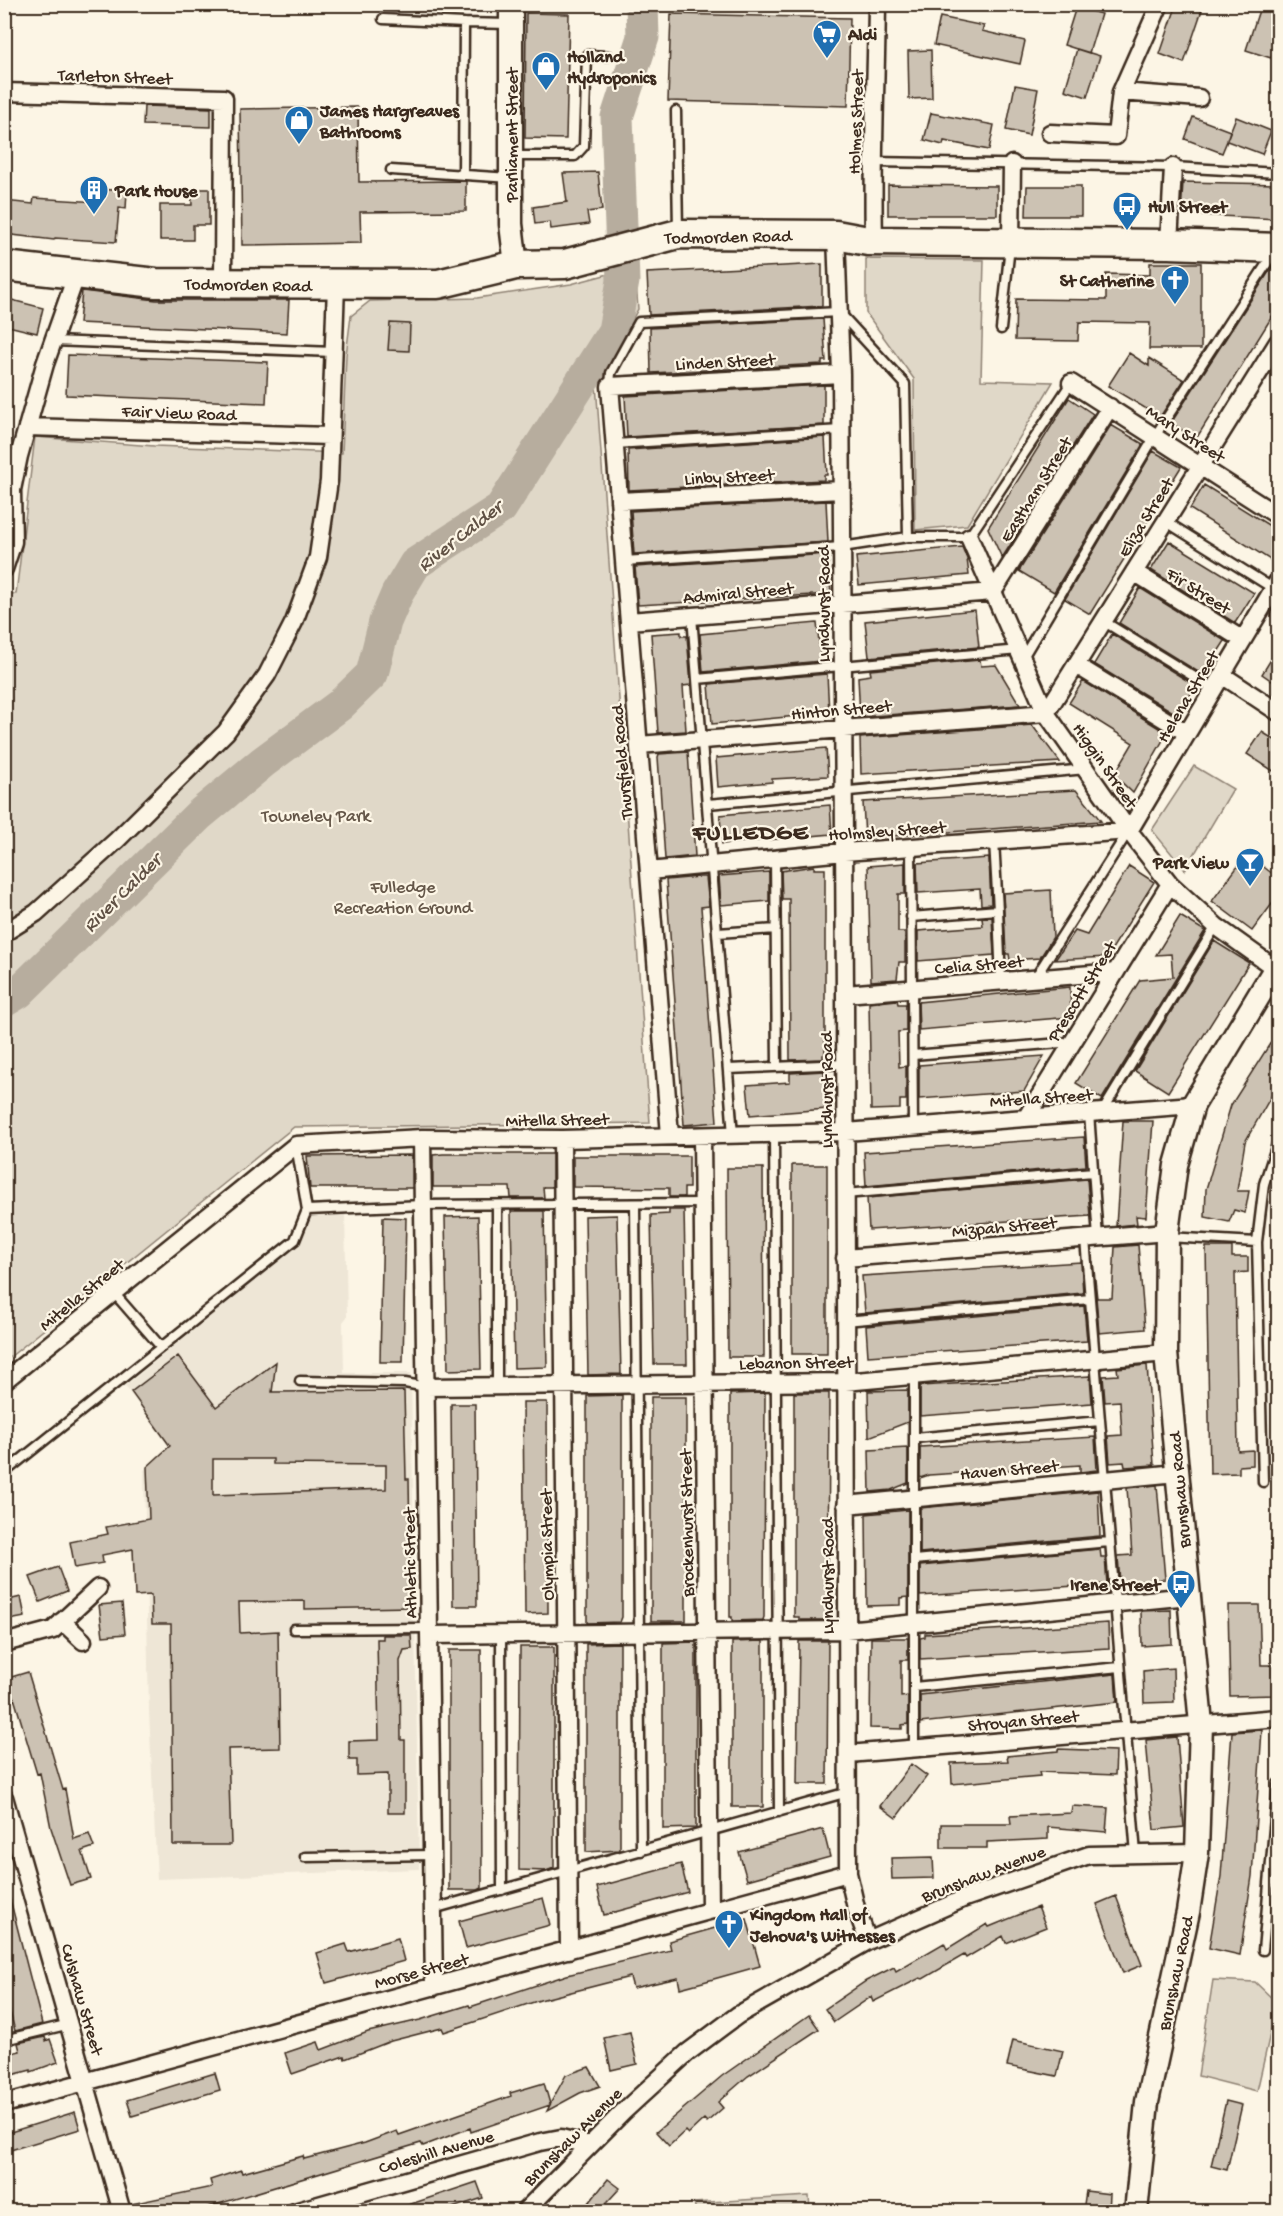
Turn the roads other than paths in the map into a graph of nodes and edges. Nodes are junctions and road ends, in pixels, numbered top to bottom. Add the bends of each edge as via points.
1 (877, 4) edge
2 (1160, 4) edge
3 (511, 14) edge
4 (383, 19) dead end
5 (464, 23) junction
6 (609, 56) dead end
7 (4, 92) edge
8 (1121, 92) junction
9 (1199, 98) dead end
10 (676, 111) dead end
11 (1050, 133) dead end
12 (873, 162) junction
13 (1012, 164) junction
14 (1173, 166) junction
15 (511, 167) junction
16 (391, 170) dead end
17 (1278, 173) edge
18 (464, 175) junction
19 (678, 234) junction
20 (836, 235) junction
21 (874, 241) junction
22 (1011, 243) junction
23 (1169, 244) junction
24 (1277, 248) edge
25 (516, 265) junction
26 (4, 266) edge
27 (76, 276) junction
28 (223, 283) junction
29 (336, 285) junction
30 (839, 312) junction
31 (1001, 328) dead end
32 (53, 341) junction
33 (1278, 342) edge
34 (333, 352) junction
35 (841, 375) junction
36 (1071, 383) joint
37 (610, 386) junction
38 (1110, 407) junction
39 (27, 427) junction
40 (841, 430) junction
41 (329, 436) junction
42 (1155, 436) junction
43 (615, 444) junction
44 (1200, 465) junction
45 (8, 489) edge
46 (842, 490) junction
47 (619, 501) junction
48 (1278, 516) edge
49 (1166, 521) junction
50 (908, 537) junction
51 (969, 537) junction
52 (842, 547) junction
53 (624, 561) junction
54 (4, 569) edge
55 (1134, 572) junction
56 (1276, 585) edge
57 (993, 592) junction
58 (843, 603) junction
59 (692, 616) junction
60 (629, 621) junction
61 (1103, 621) junction
62 (1243, 640) junction
63 (1020, 654) junction
64 (1076, 665) junction
65 (843, 667) junction
66 (698, 679) junction
67 (1218, 682) junction
68 (1278, 712) edge
69 (1046, 713) junction
70 (843, 728) junction
71 (1187, 733) junction
72 (703, 740) junction
73 (639, 745) junction
74 (1086, 769) junction
75 (844, 792) junction
76 (708, 804) junction
77 (1129, 831) junction
78 (994, 841) junction
79 (911, 847) junction
80 (844, 852) junction
81 (775, 859) junction
82 (713, 865) junction
83 (649, 871) junction
84 (1170, 884) junction
85 (998, 910) junction
86 (911, 917) junction
87 (1216, 926) junction
88 (776, 929) junction
89 (4, 933) edge
90 (718, 933) junction
91 (1278, 968) edge
92 (1116, 972) junction
93 (1035, 979) junction
94 (1001, 981) junction
95 (912, 989) junction
96 (845, 994) junction
97 (1073, 1042) junction
98 (913, 1055) junction
99 (846, 1064) junction
100 (777, 1067) junction
101 (728, 1069) junction
102 (1193, 1105) junction
103 (1095, 1113) junction
104 (1026, 1118) junction
105 (913, 1127) junction
106 (846, 1132) junction
107 (774, 1134) junction
108 (670, 1135) junction
109 (733, 1135) junction
110 (702, 1136) junction
111 (422, 1138) junction
112 (562, 1139) junction
113 (1278, 1141) edge
114 (296, 1145) junction
115 (1093, 1172) junction
116 (846, 1194) junction
117 (635, 1203) junction
118 (702, 1203) junction
119 (497, 1204) junction
120 (563, 1204) junction
121 (423, 1205) junction
122 (307, 1210) junction
123 (1167, 1234) junction
124 (1091, 1238) junction
125 (1257, 1242) junction
126 (845, 1258) junction
127 (114, 1293) junction
128 (1090, 1299) junction
129 (845, 1321) junction
130 (161, 1347) junction
131 (1166, 1353) junction
132 (1095, 1359) junction
133 (914, 1376) junction
134 (4, 1381) edge
135 (300, 1381) dead end
136 (845, 1382) junction
137 (704, 1383) junction
138 (776, 1383) junction
139 (637, 1384) junction
140 (564, 1385) junction
141 (497, 1386) junction
142 (426, 1387) junction
143 (1100, 1421) junction
144 (914, 1438) junction
145 (4, 1473) edge
146 (1177, 1473) junction
147 (1105, 1480) junction
148 (1263, 1482) dead end
149 (914, 1498) junction
150 (846, 1504) junction
151 (1109, 1542) junction
152 (914, 1560) junction
153 (98, 1587) dead end
154 (1189, 1596) junction
155 (1114, 1604) junction
156 (62, 1621) junction
157 (914, 1624) junction
158 (294, 1629) dead end
159 (846, 1630) junction
160 (429, 1631) junction
161 (778, 1631) junction
162 (639, 1632) junction
163 (707, 1632) junction
164 (566, 1633) junction
165 (501, 1634) junction
166 (83, 1641) dead end
167 (4, 1642) edge
168 (1120, 1667) junction
169 (914, 1687) junction
170 (1278, 1718) edge
171 (1201, 1724) junction
172 (1126, 1731) junction
173 (914, 1749) junction
174 (848, 1754) junction
175 (1278, 1784) edge
176 (848, 1792) junction
177 (5, 1804) edge
178 (779, 1812) junction
179 (709, 1832) junction
180 (641, 1851) junction
181 (1197, 1853) junction
182 (1136, 1854) junction
183 (433, 1855) junction
184 (305, 1857) dead end
185 (568, 1872) junction
186 (848, 1873) junction
187 (502, 1890) junction
188 (434, 1909) junction
189 (710, 1910) junction
190 (868, 1941) junction
191 (569, 1950) junction
192 (1263, 1950) dead end
193 (434, 1987) junction
194 (70, 2024) junction
195 (4, 2040) edge
196 (86, 2080) junction
197 (4, 2104) edge
198 (590, 2145) junction
199 (122, 2211) edge
200 (294, 2211) edge
201 (524, 2211) edge
202 (1136, 2211) edge

1 - 12 street, Holmes Street
2 - 8 street
3 - 5 lane
3 - 15 street, Parliament Street
4 - 5 lane
5 - 18 lane
6 - 15 lane via 587,55 584,146 575,156
7 - 28 street, Tarleton Street via 224,98
8 - 9 street
8 - 11 street via 1116,136
10 - 19 lane
12 - 13 lane
12 - 21 street, Holmes Street
13 - 14 lane
13 - 22 street
14 - 17 lane
14 - 23 street
15 - 18 lane
15 - 25 street, Parliament Street
16 - 18 lane
19 - 20 highway, Todmorden Road
19 - 25 highway, Todmorden Road via 565,264
20 - 21 highway, Todmorden Road
20 - 30 street, Lyndhurst Road
21 - 22 highway, Todmorden Road
22 - 23 highway, Todmorden Road
22 - 31 lane
23 - 24 highway, Todmorden Road
24 - 42 lane
25 - 29 highway, Todmorden Road via 438,284
26 - 27 highway, Todmorden Road
27 - 28 highway, Todmorden Road via 156,283
27 - 32 street
28 - 29 highway, Todmorden Road
29 - 34 street
30 - 35 street, Lyndhurst Road
30 - 37 lane via 639,322 611,373
30 - 50 lane via 906,384
32 - 34 lane
32 - 39 street
33 - 44 street, Eliza Street
34 - 41 street
35 - 37 street, Linden Street
35 - 40 street, Lyndhurst Road
36 - 38 street, Mary Street
36 - 51 lane
37 - 43 street, Thursfield Road
38 - 42 street, Mary Street
38 - 57 street, Eastham Street
39 - 41 street, Fair View Road
39 - 45 street
40 - 43 lane
40 - 46 street, Lyndhurst Road
41 - 89 street via 329,481 318,556 294,622 267,675 226,732 125,832 36,913
42 - 44 street, Mary Street
42 - 63 lane
43 - 47 street, Thursfield Road
44 - 48 street, Mary Street
44 - 49 street, Eliza Street
45 - 54 street via 13,542
46 - 47 street, Linby Street
46 - 52 street, Lyndhurst Road
47 - 53 street, Thursfield Road
49 - 55 street, Eliza Street
49 - 56 lane
50 - 51 lane
50 - 52 lane
51 - 57 street, Higgin Street
52 - 53 lane
52 - 58 street, Lyndhurst Road
53 - 60 street, Thursfield Road
55 - 61 street, Eliza Street
55 - 62 street, Fir Street
56 - 62 street, Helena Street
57 - 58 street, Admiral Street
57 - 63 street, Higgin Street
58 - 59 street, Admiral Street
58 - 65 street, Lyndhurst Road
59 - 60 street, Admiral Street
59 - 66 lane
60 - 73 street, Thursfield Road
61 - 64 street, Eliza Street
61 - 67 lane
62 - 67 street, Helena Street
63 - 65 lane
63 - 69 street, Higgin Street
64 - 69 street, Eliza Street
64 - 71 street
65 - 66 lane
65 - 70 street, Lyndhurst Road
66 - 72 lane
67 - 68 street
67 - 71 street, Helena Street
69 - 70 street, Hinton Street
69 - 74 street, Higgin Street
70 - 72 street, Hinton Street
70 - 75 street, Lyndhurst Road
71 - 77 street, Helena Street
72 - 73 street, Hinton Street
72 - 76 lane
73 - 83 street, Thursfield Road
74 - 75 lane
74 - 77 street, Higgin Street
75 - 76 lane
75 - 80 street, Lyndhurst Road
76 - 82 lane
77 - 78 street, Holmsley Street
77 - 84 street, Higgin Street
77 - 93 lane
78 - 79 street, Holmsley Street
78 - 85 lane
79 - 80 street, Holmsley Street
79 - 86 lane
80 - 81 street, Holmsley Street
80 - 96 street, Lyndhurst Road
81 - 82 street, Holmsley Street
81 - 88 lane
82 - 83 street, Holmsley Street
82 - 90 lane
83 - 108 street, Thursfield Road
84 - 87 street, Higgin Street
84 - 92 street, Prescott Street
85 - 86 lane
85 - 94 lane
86 - 95 lane
87 - 91 street, Higgin Street
87 - 103 lane
88 - 90 lane
88 - 100 lane
90 - 101 lane
91 - 102 street, Brunshaw Road
92 - 93 street, Celia Street
92 - 97 street, Prescott Street
93 - 94 street, Celia Street
94 - 95 street, Celia Street
95 - 96 street, Celia Street
95 - 98 lane
96 - 99 street, Lyndhurst Road
97 - 98 lane
97 - 104 street, Prescott Street
98 - 105 lane
99 - 100 lane
99 - 106 street, Lyndhurst Road
100 - 101 lane
101 - 109 lane
102 - 103 street, Mitella Street
102 - 123 street, Brunshaw Road via 1176,1165
103 - 104 street, Mitella Street
103 - 115 lane
104 - 105 street, Mitella Street
105 - 106 street, Mitella Street
106 - 107 street, Mitella Street
106 - 116 street, Lyndhurst Road
107 - 109 street, Mitella Street
107 - 138 lane
108 - 110 street, Mitella Street
108 - 112 street, Mitella Street
109 - 110 street, Mitella Street
110 - 118 street, Brockenhurst Street
111 - 112 street, Mitella Street
111 - 114 street, Mitella Street
111 - 121 street, Athletic Street
112 - 120 street, Olympia Street
113 - 125 lane via 1264,1184
114 - 122 lane
114 - 127 street, Mitella Street
115 - 116 lane
115 - 124 lane
116 - 126 street, Lyndhurst Road
117 - 118 lane
117 - 120 lane
117 - 139 lane
118 - 137 street, Brockenhurst Street
119 - 120 lane
119 - 121 lane
119 - 141 lane
120 - 140 street, Olympia Street
121 - 122 lane
121 - 142 street, Athletic Street
122 - 130 lane via 294,1240
123 - 124 street, Mizpah Street
123 - 125 lane
123 - 131 street, Brunshaw Road
124 - 126 street, Mizpah Street
124 - 128 lane
125 - 148 lane
126 - 129 street, Lyndhurst Road
127 - 130 lane
127 - 134 street, Mitella Street
128 - 129 lane
128 - 132 lane
129 - 136 street, Lyndhurst Road
130 - 145 lane
131 - 132 street, Lebanon Street
131 - 146 street, Brunshaw Road
132 - 133 street, Lebanon Street
132 - 143 lane
133 - 136 street, Lebanon Street
133 - 144 lane
135 - 142 lane
136 - 138 street, Lebanon Street
136 - 150 street, Lyndhurst Road
137 - 138 street, Lebanon Street
137 - 139 street, Lebanon Street
137 - 163 street, Brockenhurst Street
138 - 161 lane
139 - 140 street, Lebanon Street
139 - 162 lane
140 - 141 street, Lebanon Street
140 - 164 street, Olympia Street
141 - 142 street, Lebanon Street
142 - 160 street, Athletic Street
143 - 144 lane
143 - 147 lane
144 - 149 lane
146 - 147 street, Haven Street
146 - 154 street, Brunshaw Road
147 - 149 street, Haven Street
147 - 151 lane
149 - 150 street, Haven Street
149 - 152 lane
150 - 159 street, Lyndhurst Road
151 - 152 lane
151 - 155 lane
152 - 157 lane
153 - 156 street
154 - 155 street
154 - 171 street, Brunshaw Road
155 - 157 street
155 - 168 lane
156 - 166 street
156 - 167 street via 53,1630
157 - 159 street
157 - 169 lane
158 - 160 lane
159 - 161 street
159 - 174 street, Lyndhurst Road
160 - 165 street
160 - 183 street, Athletic Street
161 - 163 street
161 - 178 lane
162 - 163 street
162 - 164 street
162 - 180 lane
163 - 179 street, Brockenhurst Street
164 - 165 street
164 - 185 street, Olympia Street
165 - 187 lane
168 - 169 lane
168 - 172 lane
169 - 173 lane
170 - 171 street, Stroyan Street
171 - 172 street, Stroyan Street
171 - 181 street, Brunshaw Road
172 - 173 street, Stroyan Street
172 - 182 lane
173 - 174 street, Stroyan Street
174 - 176 street, Lyndhurst Road
175 - 192 lane
176 - 178 lane
176 - 186 street, Lyndhurst Road
177 - 194 street, Culshaw Street
178 - 179 lane
179 - 180 lane
179 - 189 street, Brockenhurst Street
180 - 185 lane
181 - 182 street, Brunshaw Avenue
181 - 202 street, Brunshaw Road via 1147,2102
182 - 190 street, Brunshaw Avenue via 1089,1855 965,1898
183 - 184 lane
183 - 188 street, Athletic Street
185 - 187 lane
185 - 191 street, Olympia Street
186 - 189 street, Morse Street
186 - 190 street, Lyndhurst Road
187 - 188 lane
188 - 193 street, Athletic Street
189 - 191 street, Morse Street
190 - 198 street, Brunshaw Avenue via 730,2021 687,2053
191 - 193 street, Morse Street
193 - 196 street, Morse Street
194 - 195 lane
194 - 196 street, Culshaw Street
196 - 197 street, Morse Street
196 - 199 street, Culshaw Street
198 - 200 street, Coleshill Avenue via 561,2138 540,2142
198 - 201 street, Brunshaw Avenue

